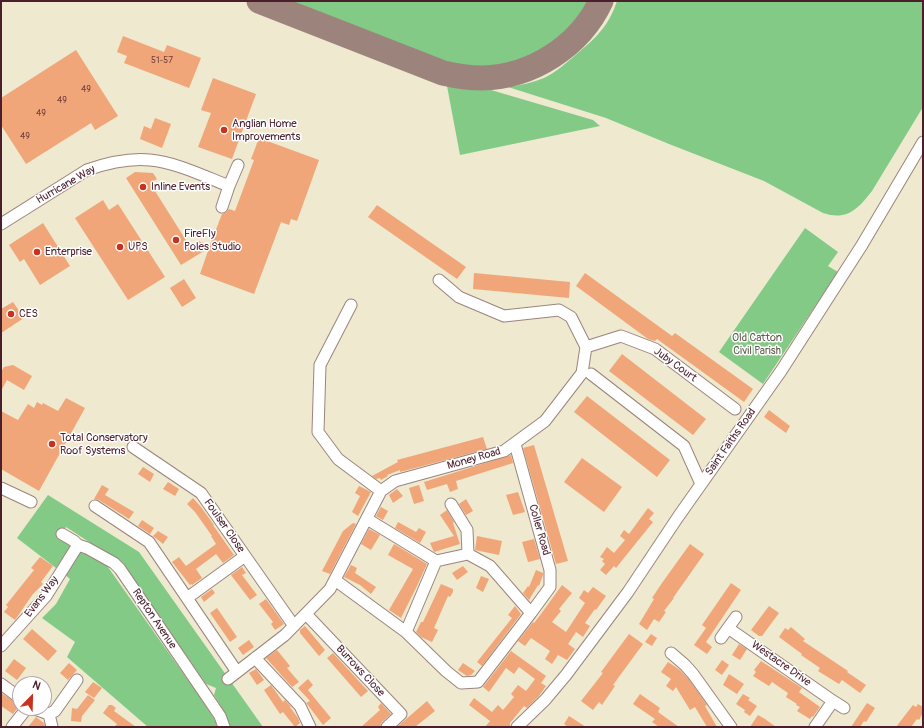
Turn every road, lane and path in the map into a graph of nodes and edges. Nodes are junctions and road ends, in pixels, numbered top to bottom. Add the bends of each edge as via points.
1 (923, 142) edge
2 (238, 165) dead end
3 (229, 186) junction
4 (222, 207) dead end
5 (1, 224) edge
6 (439, 280) dead end
7 (351, 305) dead end
8 (586, 347) junction
9 (591, 374) dead end
10 (735, 409) dead end
11 (514, 444) junction
12 (133, 447) dead end
13 (702, 484) junction
14 (2, 491) edge
15 (381, 491) junction
16 (31, 502) dead end
17 (451, 504) dead end
18 (95, 506) dead end
19 (367, 519) junction
20 (62, 534) dead end
21 (78, 545) junction
22 (468, 554) junction
23 (245, 556) junction
24 (436, 561) junction
25 (335, 580) junction
26 (187, 598) junction
27 (531, 613) junction
28 (306, 614) junction
29 (736, 617) dead end
30 (294, 626) junction
31 (728, 628) junction
32 (406, 632) junction
33 (721, 638) dead end
34 (1, 646) edge
35 (671, 654) dead end
36 (256, 658) junction
37 (77, 680) dead end
38 (1, 684) edge
39 (12, 692) edge
40 (833, 701) junction
41 (844, 708) dead end
42 (52, 712) edge
43 (21, 716) edge
44 (49, 716) edge
45 (12, 727) edge
46 (52, 727) edge
47 (224, 727) edge
48 (310, 727) edge
49 (387, 727) edge
50 (517, 727) edge
51 (731, 727) edge
52 (815, 727) edge

1 - 13 street, Saint Faiths Road via 862,245 785,365
2 - 3 street
3 - 4 street
3 - 5 street, Hurricane Way via 150,160 103,164 87,170
6 - 8 street via 459,297 504,316 558,310 571,317
7 - 15 street via 320,364 318,432 338,459
8 - 10 street, Juby Court via 621,336 655,349
8 - 11 street, Money Road via 582,373 545,421
9 - 13 street via 684,446
11 - 15 street, Money Road via 504,451 395,481
11 - 27 street, Coller Road via 550,570 550,586
12 - 23 street, Foulser Close via 201,493
13 - 50 street, Saint Faiths Road via 628,592 566,675
14 - 16 street
15 - 19 street
17 - 22 street via 467,530
18 - 26 street via 149,542
19 - 24 street
19 - 25 street
20 - 21 street, Repton Avenue
21 - 34 street, Evans Way via 46,596
21 - 47 street, Repton Avenue via 114,563 120,569 220,716
22 - 24 street
22 - 27 street via 490,566
23 - 26 street
23 - 30 street, Foulser Close
24 - 32 street
25 - 28 street via 330,589
25 - 32 street, Coller Road
26 - 36 street via 233,676
27 - 32 street, Coller Road via 478,682 460,683
28 - 30 street
28 - 49 street, Burrows Close via 401,714
29 - 31 street
30 - 36 street
31 - 33 street
31 - 40 street, Westacre Drive
35 - 51 street via 693,674
36 - 48 street via 300,706
37 - 42 street via 65,688
38 - 39 street
40 - 41 street, Westacre Drive
40 - 52 street
43 - 45 street
44 - 46 street

